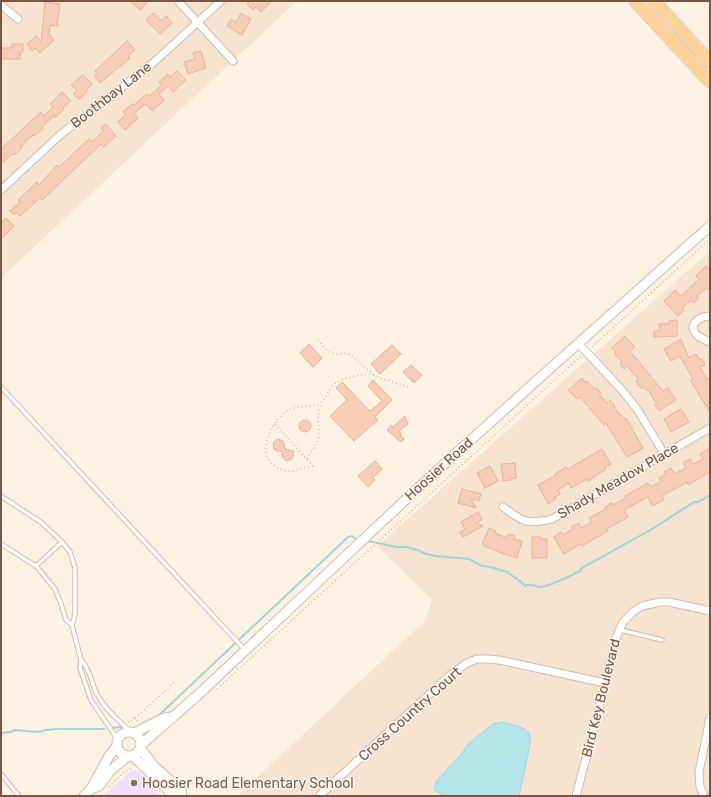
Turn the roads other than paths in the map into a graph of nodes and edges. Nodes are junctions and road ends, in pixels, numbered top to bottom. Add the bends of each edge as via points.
1 (178, 1) edge
2 (221, 1) edge
3 (635, 1) edge
4 (654, 1) edge
5 (1, 5) edge
6 (18, 19) dead end
7 (198, 22) junction
8 (233, 61) dead end
9 (710, 62) edge
10 (710, 82) edge
11 (1, 190) edge
12 (710, 226) edge
13 (710, 316) edge
14 (710, 342) edge
15 (578, 343) junction
16 (1, 386) edge
17 (710, 428) edge
18 (665, 455) junction
19 (1, 496) edge
20 (503, 507) dead end
21 (62, 542) junction
22 (1, 544) edge
23 (36, 566) junction
24 (710, 611) edge
25 (72, 625) junction
26 (619, 630) junction
27 (662, 640) dead end
28 (245, 650) junction
29 (81, 660) junction
30 (605, 684) junction
31 (173, 716) junction
32 (710, 718) edge
33 (132, 733) junction
34 (117, 743) junction
35 (141, 746) junction
36 (130, 756) junction
37 (1, 774) edge
38 (91, 789) junction
39 (18, 796) edge
40 (84, 796) edge
41 (174, 796) edge
42 (182, 796) edge
43 (320, 796) edge
44 (576, 796) edge
45 (704, 796) edge

1 - 7 street
2 - 7 street, Boothbay Lane
3 - 10 main road
4 - 9 main road
5 - 6 street
7 - 8 street
7 - 11 street, Boothbay Lane via 153,63 60,135
12 - 15 street, Hoosier Road
13 - 14 street via 700,318 693,326 697,335
15 - 18 street via 637,409
15 - 28 street, Hoosier Road
16 - 28 lane
17 - 18 street, Shady Meadow Place
18 - 20 street, Shady Meadow Place via 552,519 526,522
19 - 21 lane via 42,523
21 - 23 lane
21 - 25 lane via 70,552 74,568
22 - 23 lane
23 - 25 lane via 54,590 66,620
24 - 26 street, Bird Key Boulevard via 669,602 650,604 634,611
25 - 29 lane
26 - 27 lane
26 - 30 street, Bird Key Boulevard
28 - 31 street, Hoosier Road
29 - 33 lane via 87,666 103,704
29 - 34 lane via 80,668 91,700
30 - 43 street, Cross Country Court via 499,660 477,660 467,663 450,675
30 - 44 street, Bird Key Boulevard
31 - 33 street, Hoosier Road
31 - 35 street, Hoosier Road
32 - 45 street via 699,772 700,787
33 - 34 street via 122,734
33 - 35 street via 140,739
34 - 36 street via 119,752
34 - 38 street
35 - 36 street via 137,754
35 - 42 street via 154,766 181,790
36 - 38 street via 111,770 98,786
36 - 41 street
37 - 39 lane
38 - 40 street

